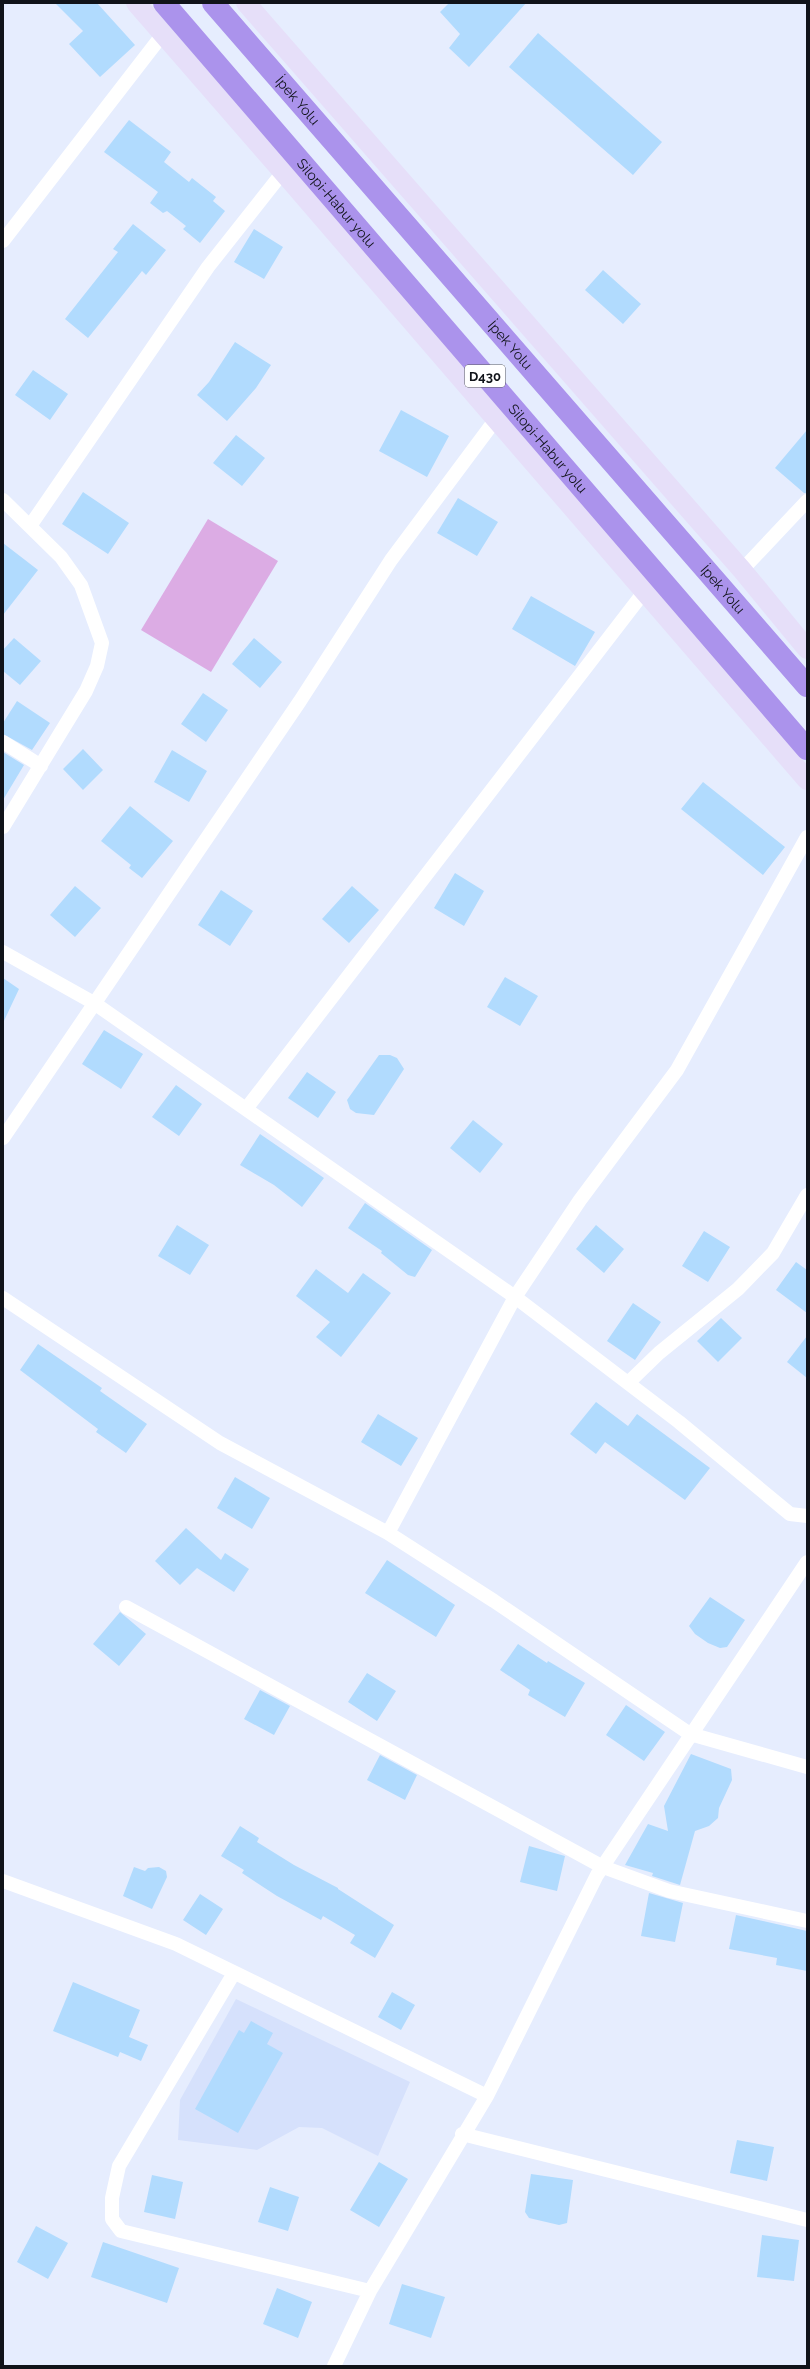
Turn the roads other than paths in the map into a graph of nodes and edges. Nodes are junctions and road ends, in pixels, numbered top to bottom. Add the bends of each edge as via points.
1 (136, 3) edge
2 (164, 3) edge
3 (213, 3) edge
4 (246, 3) edge
5 (163, 34) junction
6 (284, 172) junction
7 (3, 241) edge
8 (496, 419) junction
9 (3, 500) edge
10 (807, 501) edge
11 (30, 526) junction
12 (742, 570) junction
13 (644, 592) junction
14 (807, 650) edge
15 (807, 686) edge
16 (3, 742) edge
17 (807, 749) edge
18 (41, 766) junction
19 (807, 780) edge
20 (3, 827) edge
21 (807, 837) edge
22 (3, 952) edge
23 (94, 1003) junction
24 (246, 1109) junction
25 (3, 1138) edge
26 (807, 1195) edge
27 (515, 1297) junction
28 (3, 1298) edge
29 (628, 1383) junction
30 (807, 1516) edge
31 (388, 1533) junction
32 (807, 1562) edge
33 (126, 1607) dead end
34 (690, 1734) junction
35 (807, 1767) edge
36 (603, 1867) junction
37 (3, 1880) edge
38 (807, 1921) edge
39 (234, 1972) junction
40 (487, 2096) junction
41 (462, 2134) junction
42 (807, 2220) edge
43 (370, 2292) junction
44 (334, 2366) edge

1 - 5 street
2 - 17 highway, Silopi-Habur yolu / D430
3 - 15 highway, İpek Yolu / D430
4 - 12 street
5 - 6 street
5 - 7 street
6 - 8 street
6 - 11 street via 208,267
8 - 13 street
8 - 23 street via 391,560 300,701
9 - 11 street
10 - 12 street
11 - 18 street via 61,557 81,586 102,644 98,666 86,691
12 - 14 street
13 - 19 street
13 - 24 street
16 - 18 street
18 - 20 street
21 - 27 street via 678,1070 580,1200
22 - 23 street
23 - 24 street
23 - 25 street
24 - 27 street
26 - 29 street via 773,1253 738,1289 659,1353
27 - 29 street
27 - 31 street
28 - 31 street via 220,1443
29 - 30 street via 790,1514
31 - 34 street via 494,1601
32 - 34 street
33 - 36 street
34 - 35 street
34 - 36 street
36 - 38 street via 669,1891
36 - 40 street
37 - 39 street via 176,1944
39 - 40 street
39 - 43 street via 120,2166 112,2198 112,2219 121,2231
40 - 41 street
41 - 42 street
41 - 43 street
43 - 44 street

